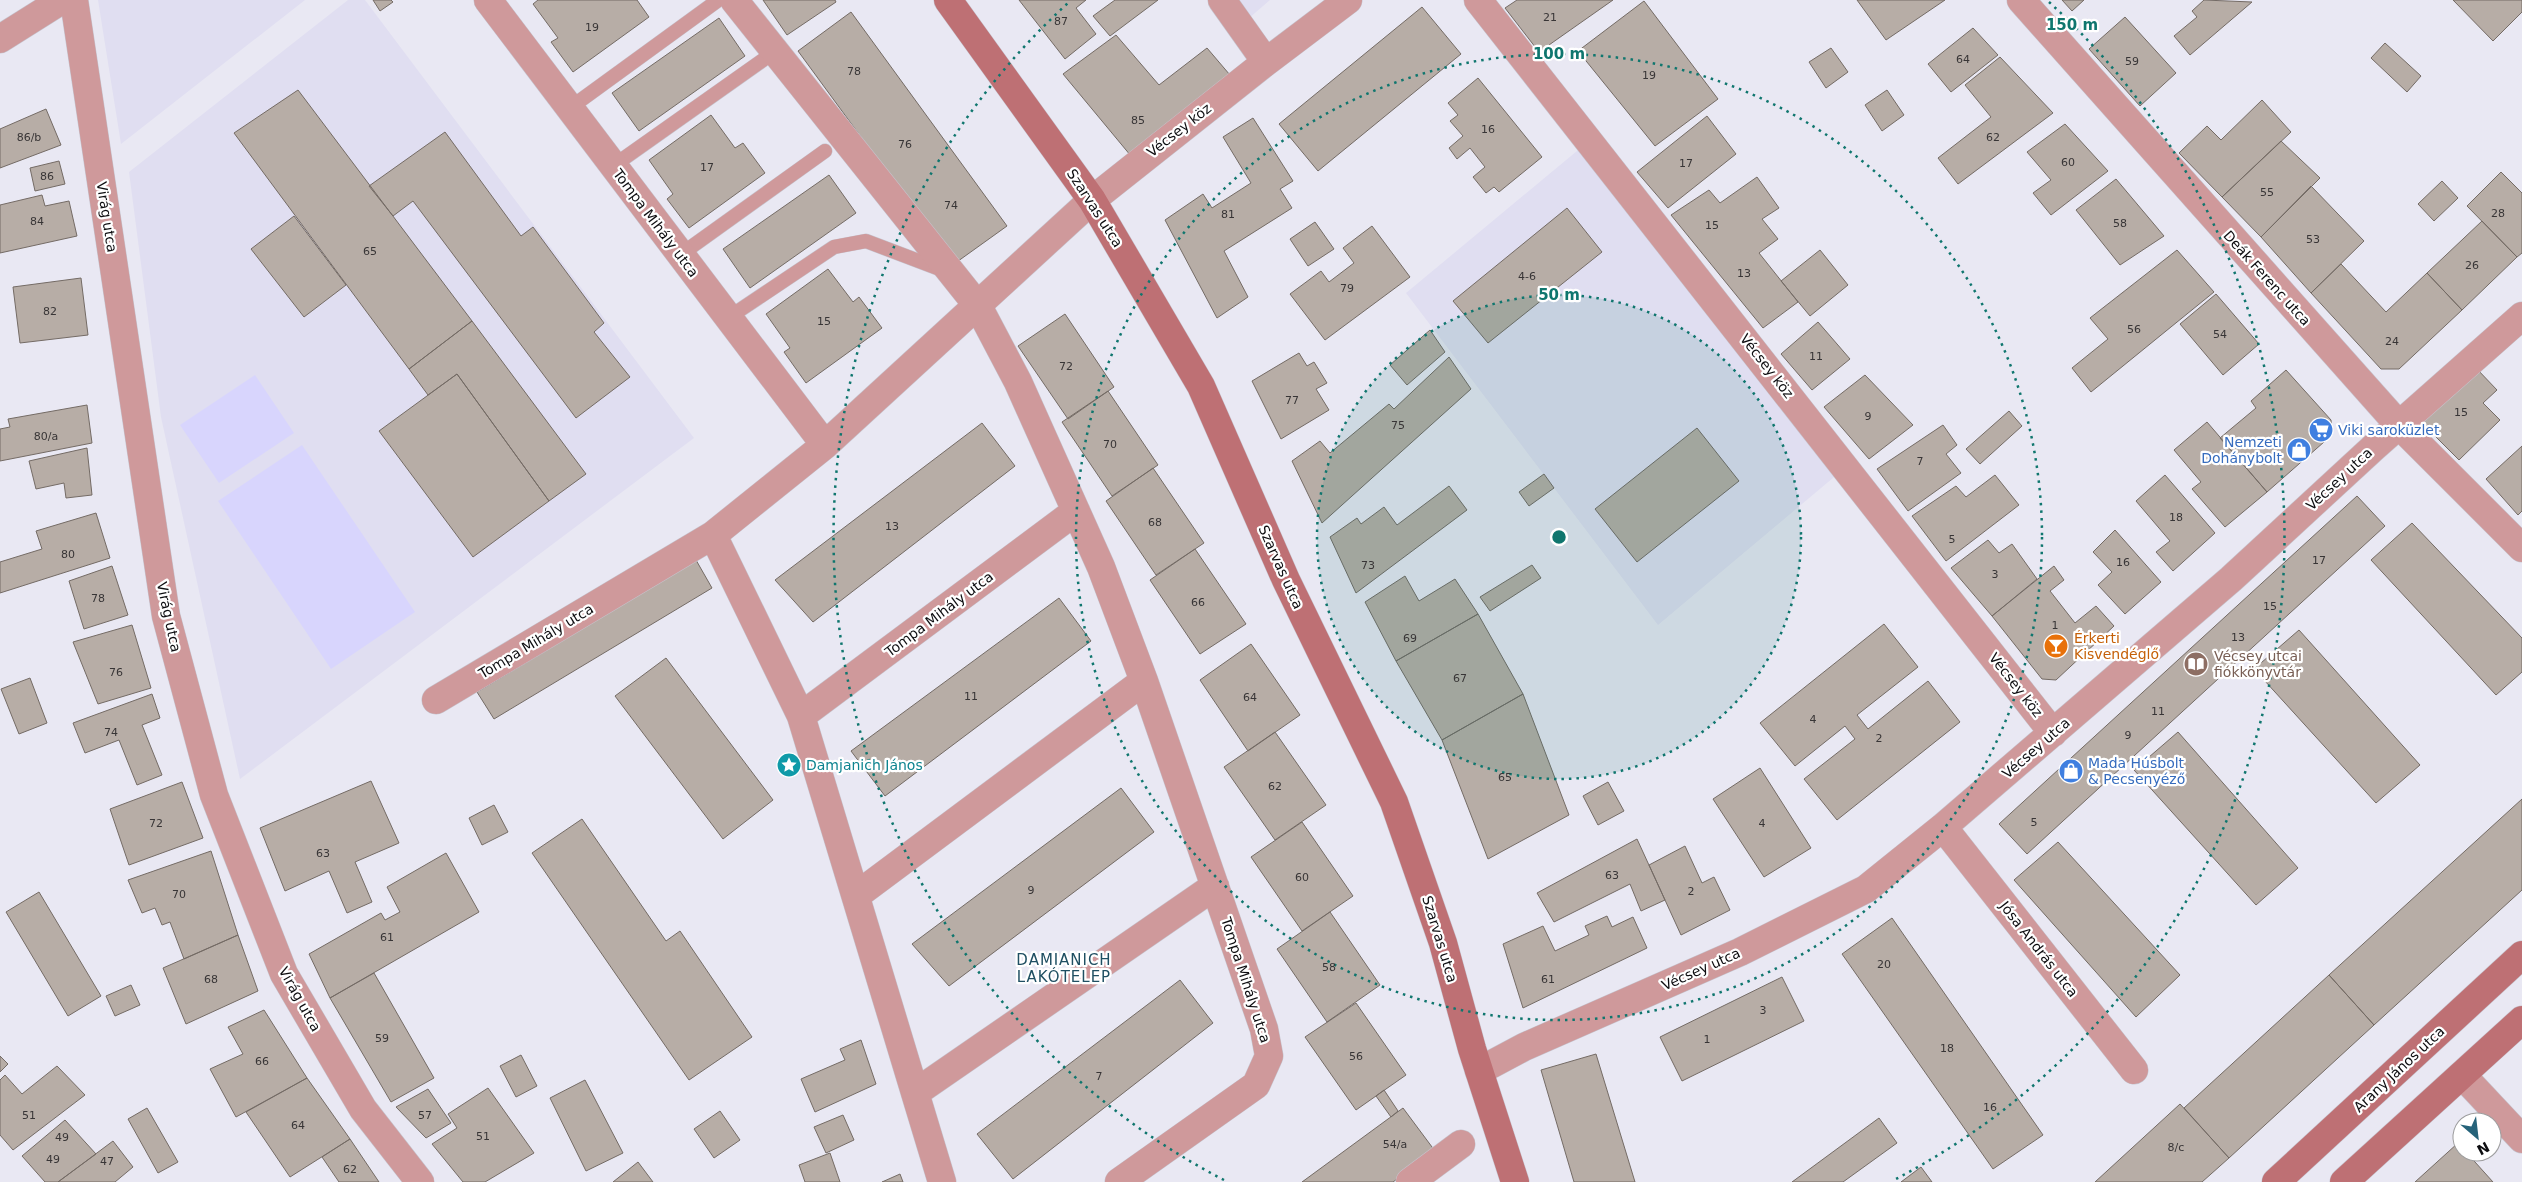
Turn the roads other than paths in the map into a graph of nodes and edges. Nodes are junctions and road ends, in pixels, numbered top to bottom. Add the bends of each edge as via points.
1 (62, 0) edge
2 (74, 0) edge
3 (488, 0) edge
4 (725, 0) edge
5 (948, 0) edge
6 (1222, 0) edge
7 (1348, 0) edge
8 (1478, 0) edge
9 (2021, 0) edge
10 (0, 39) edge
11 (764, 60) dead end
12 (1266, 62) junction
13 (570, 108) junction
14 (824, 151) dead end
15 (613, 166) junction
16 (1092, 200) junction
17 (680, 255) junction
18 (952, 274) junction
19 (978, 306) junction
20 (2522, 316) edge
21 (728, 318) junction
22 (2399, 425) junction
23 (825, 446) junction
24 (1076, 511) junction
25 (713, 535) junction
26 (2522, 548) edge
27 (1144, 681) junction
28 (436, 700) dead end
29 (802, 716) junction
30 (2053, 733) junction
31 (1943, 827) junction
32 (1215, 886) junction
33 (857, 895) junction
34 (2522, 955) edge
35 (2522, 1020) edge
36 (1478, 1070) junction
37 (2134, 1070) dead end
38 (2462, 1076) junction
39 (915, 1092) junction
40 (2522, 1139) edge
41 (1461, 1144) dead end
42 (420, 1182) edge
43 (942, 1182) edge
44 (1119, 1182) edge
45 (1410, 1182) edge
46 (1515, 1182) edge
47 (2276, 1182) edge
48 (2344, 1182) edge

1 - 10 street
2 - 42 street, Virág utca via 166,616 214,795 284,974 363,1109
3 - 13 street, Tompa Mihály utca
4 - 13 lane
4 - 18 street, Tompa Mihály utca
5 - 16 street, Szarvas utca
6 - 12 street
7 - 12 street, Vécsey köz
8 - 30 street, Vécsey köz
9 - 22 street, Deák Ferenc utca
11 - 15 lane
12 - 16 street, Vécsey köz
13 - 15 street, Tompa Mihály utca
14 - 17 lane
15 - 17 street, Tompa Mihály utca
16 - 19 street, Tompa Mihály utca
16 - 36 street, Szarvas utca via 1201,386 1286,580 1394,802 1443,943
17 - 21 street, Tompa Mihály utca
18 - 19 street, Tompa Mihály utca
18 - 21 lane via 866,241 834,247
19 - 23 street, Tompa Mihály utca
19 - 24 street, Tompa Mihály utca via 1018,382
20 - 22 street, Vécsey utca
21 - 23 street, Tompa Mihály utca
22 - 26 street, Deák Ferenc utca
22 - 30 street, Vécsey utca via 2230,579
23 - 25 street, Tompa Mihály utca
24 - 27 street, Tompa Mihály utca
24 - 29 street, Tompa Mihály utca
25 - 28 street, Tompa Mihály utca
25 - 29 street
27 - 32 street, Tompa Mihály utca
27 - 33 street
29 - 33 street
30 - 31 street, Vécsey utca
31 - 36 street, Vécsey utca via 1866,889 1740,952
31 - 37 street, Jósa András utca
32 - 39 street
32 - 44 street, Tompa Mihály utca via 1264,1029 1270,1056 1256,1085
33 - 39 street
34 - 47 street, Arany János utca
35 - 38 street
36 - 46 street, Szarvas utca
38 - 40 street
38 - 48 street
39 - 43 street
41 - 45 street

